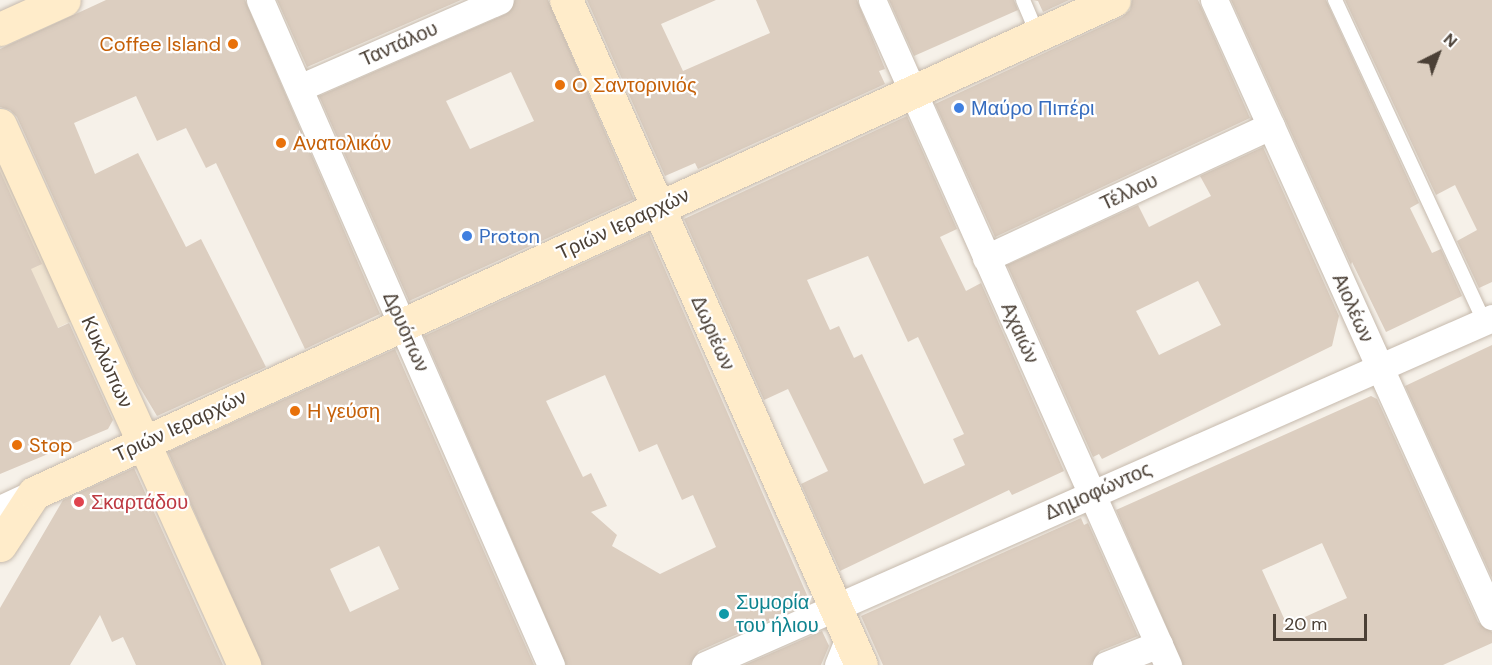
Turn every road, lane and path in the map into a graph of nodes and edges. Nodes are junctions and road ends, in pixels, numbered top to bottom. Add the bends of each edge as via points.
1 (64, 0) edge
2 (260, 0) edge
3 (500, 0) edge
4 (566, 0) edge
5 (872, 0) edge
6 (1023, 0) edge
7 (1114, 0) edge
8 (1214, 0) edge
9 (1335, 0) edge
10 (0, 28) edge
11 (1038, 35) junction
12 (299, 88) junction
13 (913, 92) junction
14 (0, 125) edge
15 (1271, 126) junction
16 (658, 208) junction
17 (986, 258) junction
18 (1488, 319) edge
19 (402, 325) junction
20 (1379, 367) junction
21 (143, 443) junction
22 (34, 493) junction
23 (1092, 494) junction
24 (0, 509) edge
25 (0, 545) edge
26 (835, 607) junction
27 (1492, 616) edge
28 (1163, 655) edge
29 (849, 656) edge
30 (243, 665) edge
31 (551, 665) edge
32 (705, 665) edge
33 (1106, 665) edge

1 - 10 street
2 - 12 street, Δρυόπων
3 - 12 street, Ταντάλου
4 - 16 street, Δωριέων
5 - 13 street, Αχαιών
6 - 11 lane
7 - 11 street, Τριών Ιεραρχών
8 - 15 street, Αιολέων
9 - 18 lane
11 - 13 street, Τριών Ιεραρχών
12 - 19 street, Δρυόπων
13 - 16 street, Τριών Ιεραρχών
13 - 17 street, Αχαιών
14 - 21 street, Κυκλώπων
15 - 17 street, Τέλλου
15 - 20 street, Αιολέων
16 - 19 street, Τριών Ιεραρχών
16 - 26 street, Δωριέων
17 - 23 street, Αχαιών
18 - 20 street, Δημοφώντος
19 - 21 street, Τριών Ιεραρχών
19 - 31 street, Δρυόπων
20 - 23 street, Δημοφώντος
20 - 27 street, Αιολέων
21 - 22 street, Τριών Ιεραρχών
21 - 30 street, Κυκλώπων
22 - 24 street, Τριών Ιεραρχών
22 - 25 street
23 - 26 street, Δημοφώντος
23 - 28 street, Αχαιών
26 - 29 street, Δωριέων
26 - 32 street, Δημοφώντος
28 - 33 street

